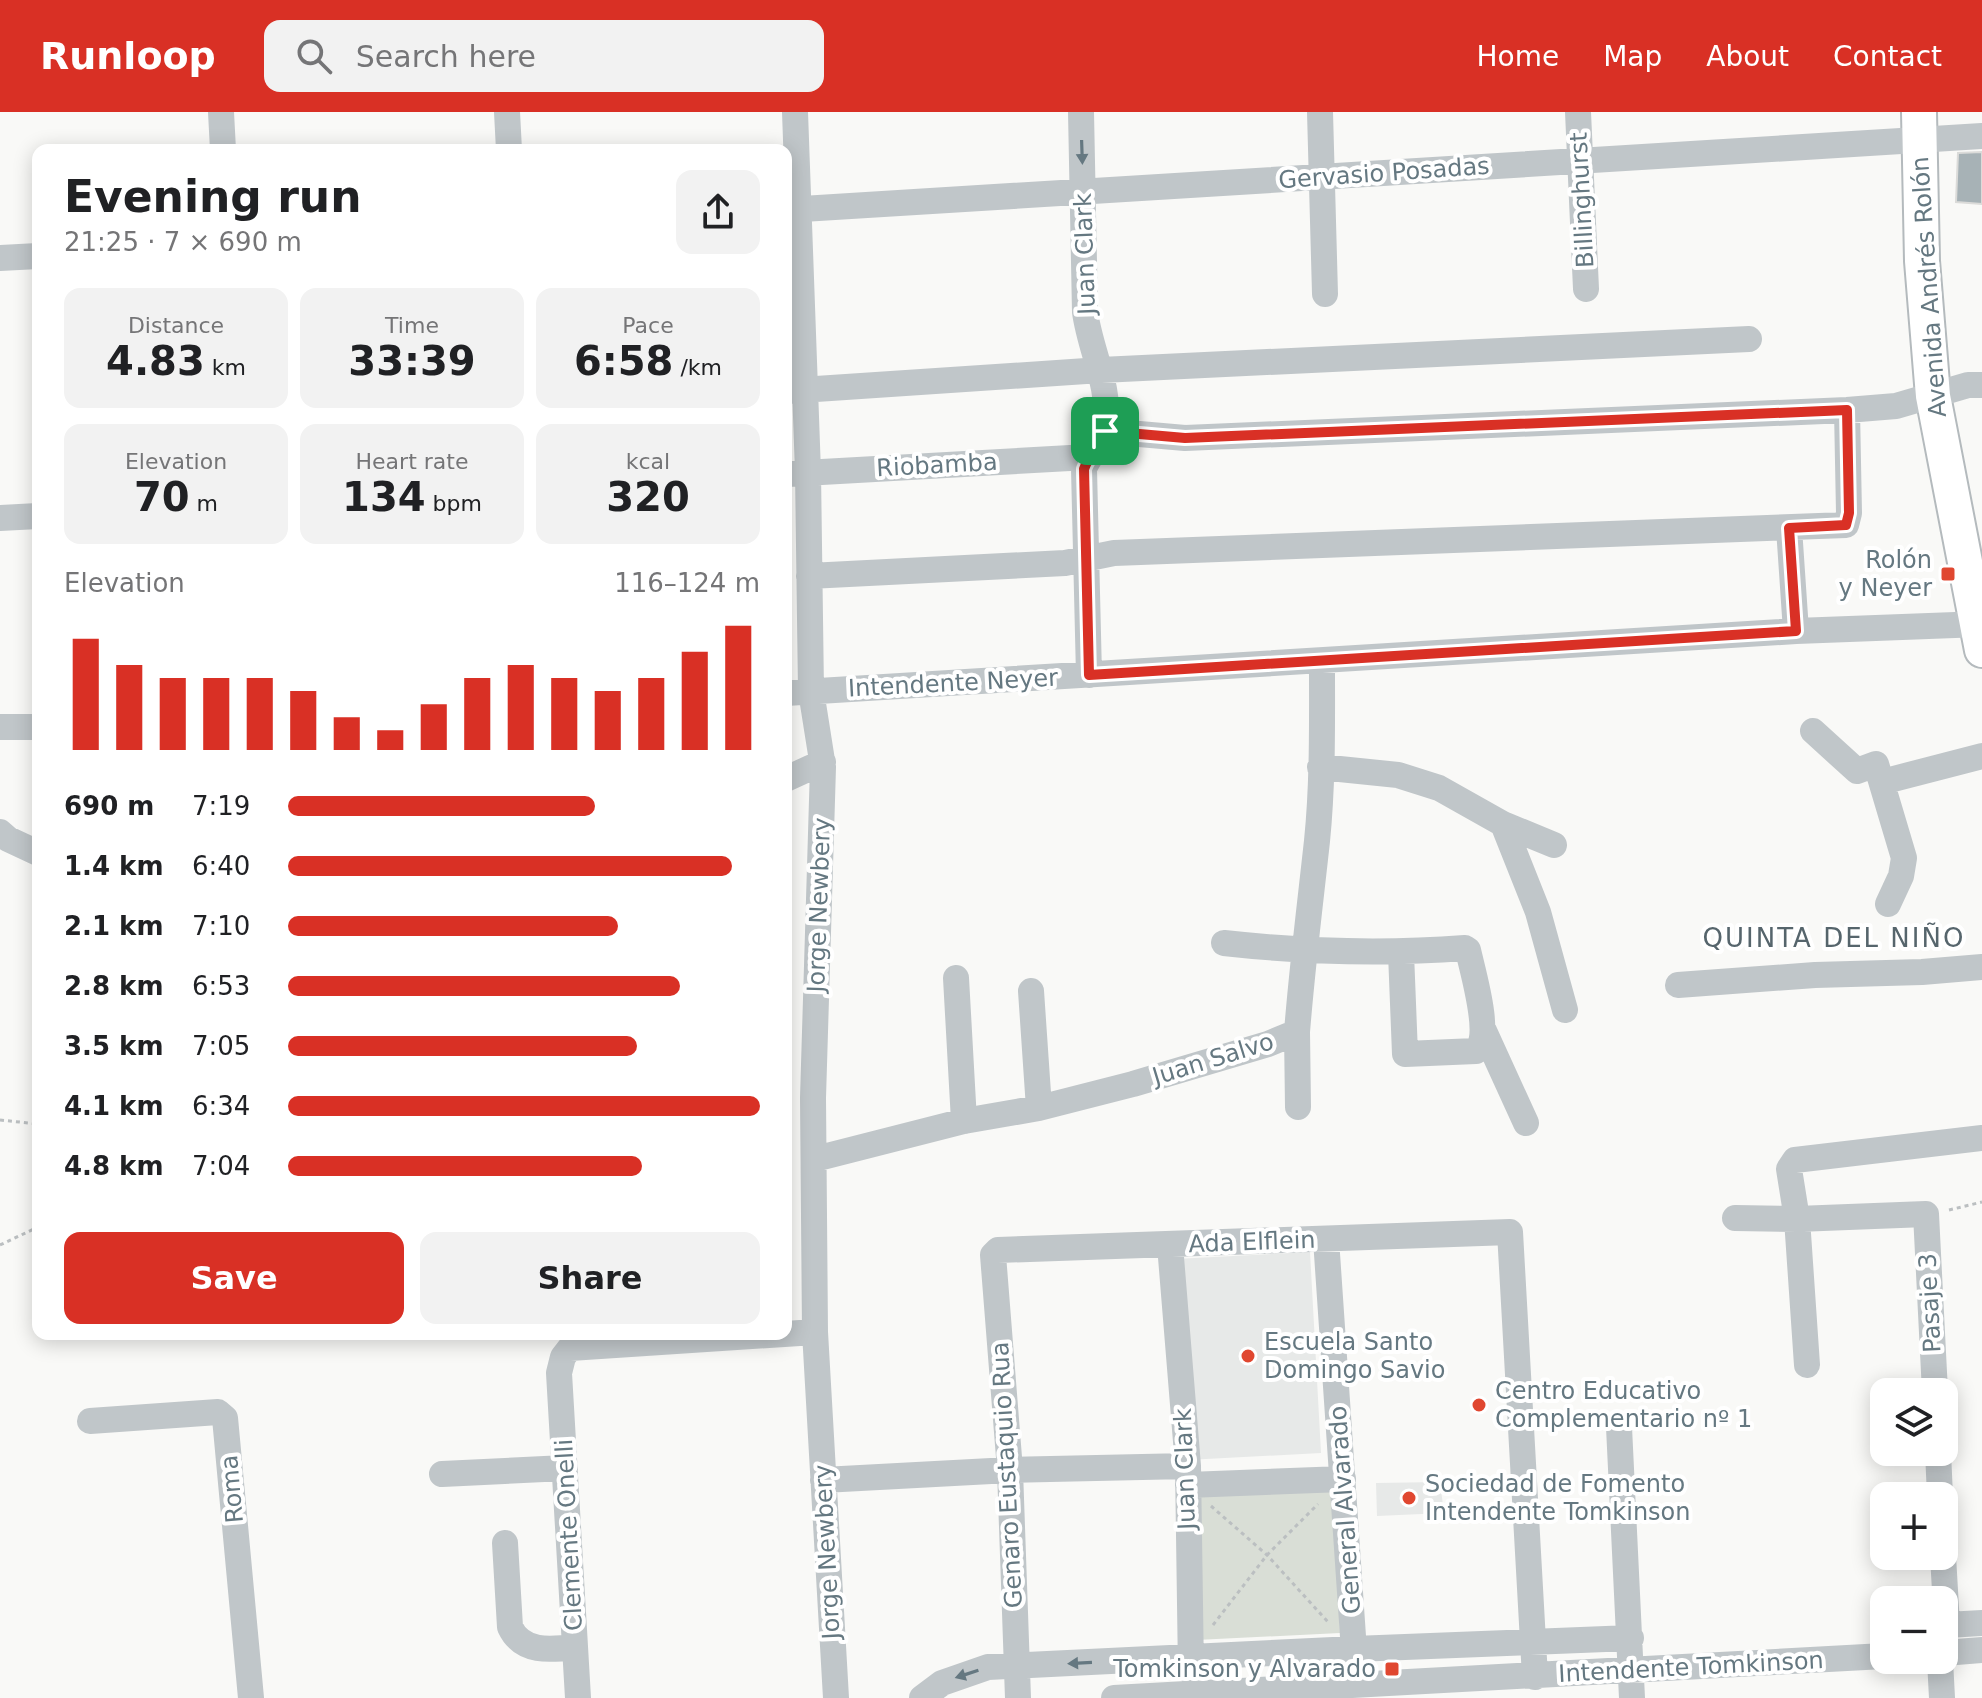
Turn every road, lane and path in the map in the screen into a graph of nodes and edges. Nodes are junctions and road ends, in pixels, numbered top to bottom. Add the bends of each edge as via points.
1 (221, 112) edge
2 (507, 112) edge
3 (795, 112) edge
4 (1081, 112) edge
5 (1320, 112) edge
6 (1578, 112) edge
7 (1919, 126) edge
8 (1982, 136) edge
9 (223, 144) edge
10 (509, 144) edge
11 (1579, 161) junction
12 (1321, 177) junction
13 (1083, 192) junction
14 (792, 210) edge
15 (32, 256) edge
16 (0, 258) edge
17 (1586, 289) dead end
18 (1325, 294) dead end
19 (1749, 339) dead end
20 (1101, 370) junction
21 (1982, 385) edge
22 (795, 391) edge
23 (1933, 396) junction
24 (1847, 410) junction
25 (1105, 431) junction
26 (1088, 457) junction
27 (797, 473) edge
28 (32, 516) edge
29 (0, 518) edge
30 (1789, 528) junction
31 (1087, 558) junction
32 (809, 576) junction
33 (1796, 631) junction
34 (1980, 632) edge
35 (1322, 662) junction
36 (1089, 675) junction
37 (799, 692) edge
38 (0, 727) edge
39 (32, 727) edge
40 (1813, 731) dead end
41 (1982, 756) edge
42 (823, 762) junction
43 (1320, 767) junction
44 (792, 776) edge
45 (1882, 782) junction
46 (1503, 824) junction
47 (0, 832) edge
48 (1554, 845) dead end
49 (32, 850) edge
50 (1888, 904) dead end
51 (1224, 943) dead end
52 (1303, 951) junction
53 (1401, 953) junction
54 (1982, 967) edge
55 (956, 978) dead end
56 (1678, 985) dead end
57 (1031, 991) dead end
58 (1565, 1010) dead end
59 (1484, 1031) junction
60 (1297, 1032) junction
61 (1298, 1107) dead end
62 (1039, 1108) junction
63 (0, 1120) edge
64 (964, 1121) junction
65 (32, 1123) edge
66 (1526, 1123) dead end
67 (1982, 1138) edge
68 (815, 1159) junction
69 (1982, 1202) edge
70 (1926, 1214) junction
71 (1735, 1218) dead end
72 (1797, 1219) junction
73 (32, 1230) edge
74 (1326, 1239) junction
75 (0, 1245) edge
76 (1170, 1245) junction
77 (994, 1252) joint
78 (815, 1332) junction
79 (792, 1333) edge
80 (596, 1340) edge
81 (569, 1341) edge
82 (1807, 1365) dead end
83 (1934, 1378) edge
84 (90, 1421) dead end
85 (1619, 1427) dead end
86 (565, 1468) junction
87 (1010, 1470) junction
88 (442, 1474) dead end
89 (1188, 1476) junction
90 (1343, 1479) junction
91 (823, 1480) junction
92 (505, 1543) dead end
93 (1267, 1555) junction
94 (1982, 1623) edge
95 (1958, 1628) edge
96 (1631, 1638) junction
97 (1532, 1643) junction
98 (575, 1647) junction
99 (1354, 1649) junction
100 (1982, 1650) edge
101 (1958, 1652) edge
102 (1189, 1656) junction
103 (1870, 1657) edge
104 (1017, 1666) junction
105 (1630, 1671) junction
106 (1941, 1674) edge
107 (1535, 1677) junction
108 (1357, 1685) junction
109 (1181, 1696) edge
110 (251, 1698) edge
111 (578, 1698) edge
112 (836, 1698) edge
113 (922, 1698) edge
114 (1018, 1698) edge
115 (1114, 1698) edge
116 (1632, 1698) edge
117 (1942, 1698) edge

1 - 9 street
2 - 10 street
3 - 14 street, Jorge Newbery
4 -> 13 street, Juan Clark
5 - 12 street
6 - 11 street, Billinghurst
7 - 8 street, Gervasio Posadas
7 - 11 street, Gervasio Posadas
7 - 23 main road, Avenida Andrés Rolón
11 - 12 street, Gervasio Posadas
11 - 17 street, Billinghurst
12 - 13 street, Gervasio Posadas
12 - 18 street
13 - 14 street, Gervasio Posadas
13 - 20 street, Juan Clark via 1085,312
14 - 22 street, Jorge Newbery
15 - 16 street
19 - 20 street
20 - 22 street
20 - 25 street, Juan Clark
21 - 23 street
22 - 27 street, Jorge Newbery
23 - 24 street
23 - 34 main road, Avenida Andrés Rolón
24 - 25 street via 1185,438
24 - 30 street via 1846,525
25 - 26 street
26 - 27 street, Riobamba
26 - 31 street
27 - 32 street, Jorge Newbery
28 - 29 street
30 - 31 street
30 - 33 street
31 - 32 street
31 - 36 street
32 - 37 street, Jorge Newbery
33 - 34 street, Intendente Neyer
33 - 35 street, Intendente Neyer
35 - 36 street, Intendente Neyer
35 - 43 street, Juan Salvo
36 - 37 street, Intendente Neyer
37 - 42 street, Jorge Newbery
38 - 39 street
40 - 45 street via 1857,771 1876,764
41 - 45 street
42 - 44 street
42 - 68 street, Jorge Newbery
43 - 46 street via 1398,775 1439,788
43 - 52 street, Juan Salvo
45 - 50 street via 1904,858
46 - 48 street
46 - 58 street via 1538,912
47 - 49 street
51 - 52 street
52 - 53 street
52 - 60 street, Juan Salvo
53 - 59 street via 1468,950
53 - 59 street via 1405,1054 1476,1051
54 - 56 street
55 - 64 street
57 - 62 street
59 - 66 street
60 - 61 street
60 - 62 street, Juan Salvo
62 - 64 street, Juan Salvo
63 - 65 path
64 - 68 street, Juan Salvo
67 - 72 street via 1795,1160 1789,1169
68 - 78 street, Jorge Newbery
69 - 70 path
70 - 72 street
70 - 83 street, Pasaje 3
71 - 72 street
72 - 82 street
73 - 75 path
74 - 76 street, Ada Elflein
74 - 90 street, General Alvarado
74 - 97 street, Ada Elflein via 1510,1232
76 - 77 street, Ada Elflein
76 - 89 street, Juan Clark
77 - 87 street, Genaro Eustaquio Rua
78 - 79 street
78 - 91 street, Jorge Newbery
80 - 81 street
81 - 86 street, Clemente Onelli via 559,1373
84 - 110 street, Roma via 218,1412 225,1418
85 - 96 street
86 - 88 street
86 - 98 street, Clemente Onelli
87 - 89 street
87 - 91 street
87 - 104 street, Genaro Eustaquio Rua
89 - 90 street
89 - 93 path
89 - 102 street, Juan Clark
90 - 93 path
90 - 99 street, General Alvarado
91 - 112 street, Jorge Newbery
92 - 98 street via 514,1636 540,1649
93 - 99 path
93 - 102 path
94 - 95 street
96 - 97 street, Intendente Tomkinson
96 - 105 street
97 - 99 street, Intendente Tomkinson
97 - 107 street
98 - 111 street, Clemente Onelli
99 - 102 street, Intendente Tomkinson
99 - 108 street, General Alvarado
100 - 101 street
102 -> 104 street, Intendente Tomkinson
102 - 109 street, Juan Clark
103 - 105 street, Intendente Tomkinson
104 -> 113 street, Intendente Tomkinson via 961,1675
104 - 114 street, Genaro Eustaquio Rua
105 - 107 street, Intendente Tomkinson
105 - 116 street
106 - 117 street
107 - 108 street, Intendente Tomkinson
108 - 109 street, Intendente Tomkinson
109 - 115 street, Intendente Tomkinson

